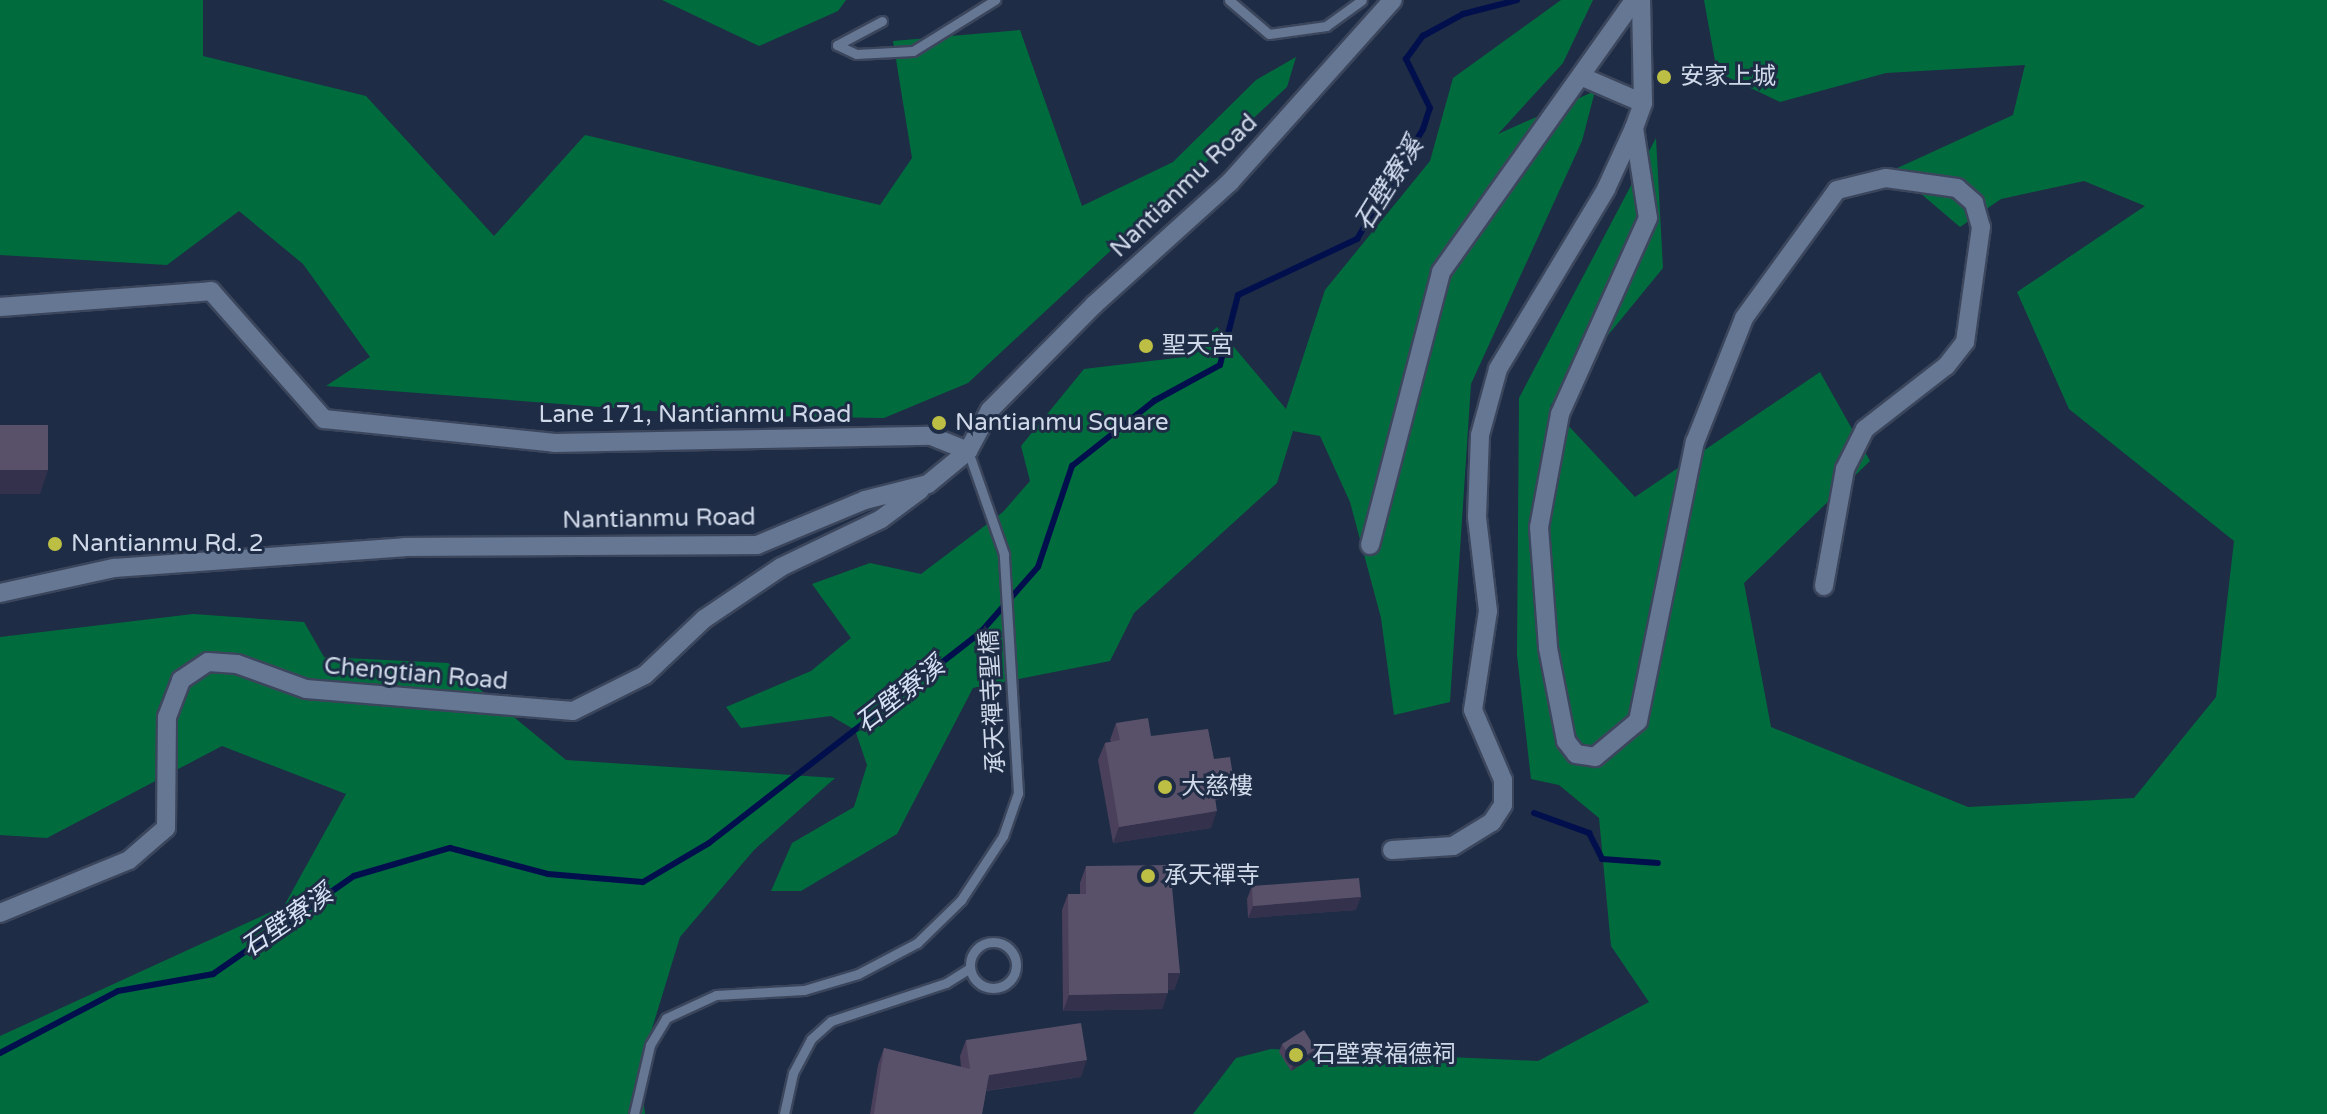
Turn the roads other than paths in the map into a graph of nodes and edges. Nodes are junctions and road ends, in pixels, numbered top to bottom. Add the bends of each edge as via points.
1 (995, 0) edge
2 (1229, 0) edge
3 (1362, 0) edge
4 (1393, 0) edge
5 (1634, 0) edge
6 (1641, 0) edge
7 (882, 21) dead end
8 (1585, 78) junction
9 (1643, 103) junction
10 (1634, 128) junction
11 (0, 298) edge
12 (35, 300) junction
13 (0, 307) edge
14 (968, 451) junction
15 (928, 484) junction
16 (1370, 545) dead end
17 (1824, 586) dead end
18 (3, 589) edge
19 (1392, 850) dead end
20 (0, 913) edge
21 (970, 968) junction
22 (634, 1114) edge
23 (784, 1114) edge

1 - 7 lane via 954,19 913,51 856,54 837,45
2 - 3 lane via 1269,34 1326,26
4 - 14 street, Nantianmu Road via 1230,182 990,410
5 - 8 street
6 - 9 street
8 - 9 street
8 - 16 street via 1441,272
9 - 10 street
10 - 17 street via 1648,218 1560,414 1539,527 1548,648 1566,741 1576,754 1595,757 1638,721 1695,442 1744,318 1837,190 1886,178 1957,188 1974,203 1981,227 1965,342 1946,366 1865,429 1845,469
10 - 19 street via 1606,189 1498,369 1480,435 1477,517 1488,611 1473,710 1503,780 1503,805 1492,822 1453,846
11 - 12 street
12 - 13 street, Lane 171, Nantianmu Road
12 - 14 street, Lane 171, Nantianmu Road via 76,306 211,291 324,419 555,443 931,436
14 - 15 street, Nantianmu Road
14 - 22 lane, 承天禪寺聖橋 via 1004,554 1018,793 1003,836 961,900 917,943 804,990 716,995 666,1018 650,1045
15 - 18 street, Nantianmu Road via 865,500 757,545 404,547 114,568
15 - 20 street, Chengtian Road via 881,519 781,567 704,619 645,675 573,711 306,689 237,664 208,662 181,680 167,717 166,828 129,860
21 - 21 lane via 982,986 996,988 1014,975 1015,960 992,942 973,953
21 - 23 lane via 946,983 831,1021 811,1039 793,1073

